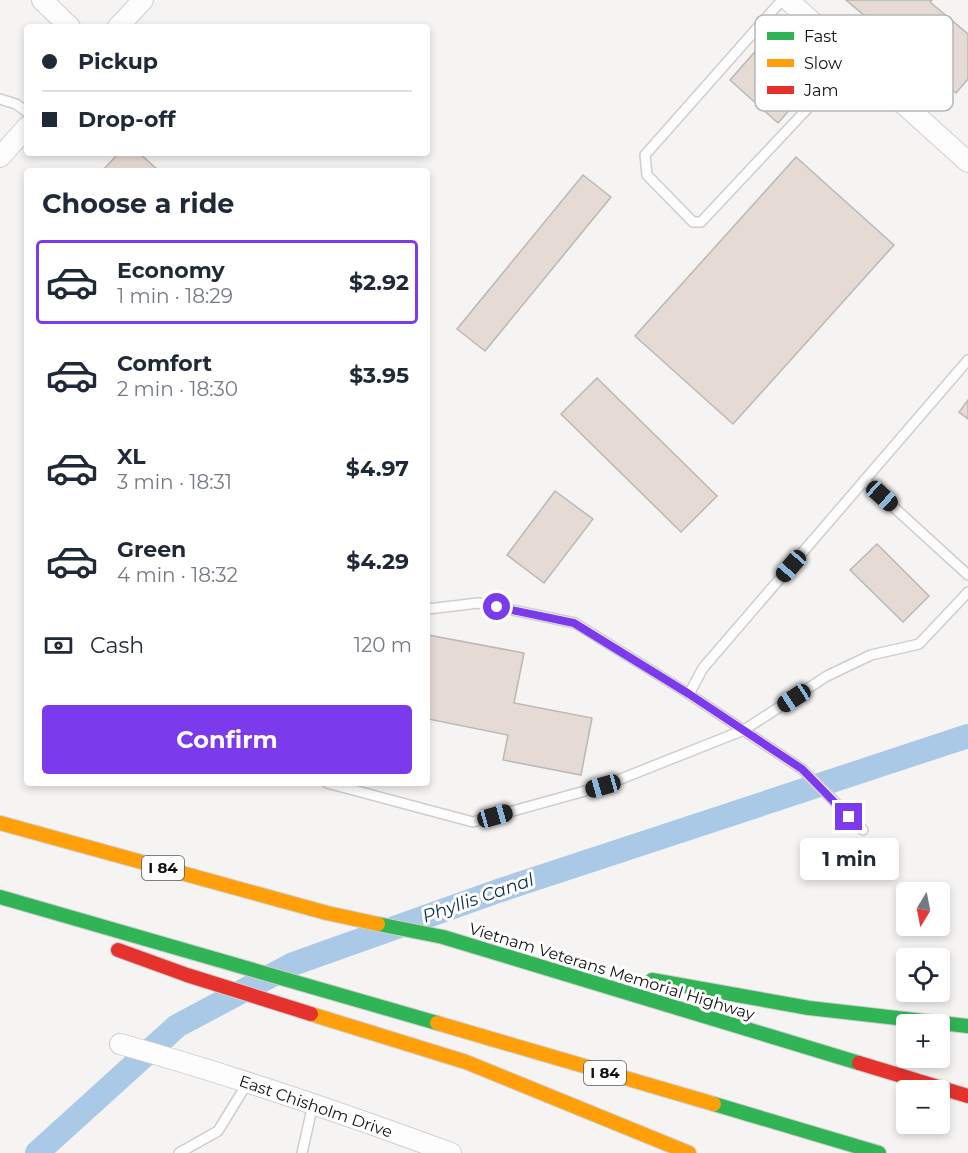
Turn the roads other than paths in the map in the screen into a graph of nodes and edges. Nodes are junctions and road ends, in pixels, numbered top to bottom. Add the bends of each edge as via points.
1 (42, 0) edge
2 (143, 0) edge
3 (782, 0) edge
4 (788, 0) edge
5 (769, 15) edge
6 (805, 15) edge
7 (67, 24) edge
8 (121, 24) edge
9 (755, 31) edge
10 (0, 99) edge
11 (24, 109) edge
12 (805, 111) edge
13 (912, 111) edge
14 (24, 130) edge
15 (0, 157) edge
16 (968, 162) edge
17 (968, 360) edge
18 (864, 480) junction
19 (968, 575) edge
20 (968, 592) edge
21 (430, 609) edge
22 (689, 694) junction
23 (744, 730) junction
24 (339, 786) edge
25 (367, 786) edge
26 (366, 793) junction
27 (0, 823) edge
28 (863, 830) dead end
29 (0, 897) edge
30 (0, 908) edge
31 (44, 924) dead end
32 (443, 937) junction
33 (110, 947) dead end
34 (591, 968) dead end
35 (636, 977) dead end
36 (968, 1026) edge
37 (120, 1044) dead end
38 (248, 1082) junction
39 (968, 1096) edge
40 (313, 1104) junction
41 (179, 1153) edge
42 (302, 1153) edge
43 (451, 1153) edge
44 (689, 1153) edge
45 (879, 1153) edge

1 - 7 street
2 - 8 street
3 - 5 lane
4 - 6 street
9 - 12 lane via 645,155 647,175 693,222 701,222
10 - 11 lane
13 - 16 street
14 - 15 street
17 - 18 lane
18 - 19 lane
18 - 22 lane via 703,668
20 - 23 lane via 919,644 871,655 827,676
21 - 22 lane via 478,603 574,623
22 - 23 lane
23 - 26 lane via 603,786 473,822
23 - 28 lane via 802,769
24 - 26 lane
25 - 26 lane
27 - 32 highway, Vietnam Veterans Memorial Highway / I 84 via 327,913
29 - 45 highway, I 84
30 - 31 highway
32 - 34 highway
32 - 39 highway, Vietnam Veterans Memorial Highway / I 84
33 - 44 highway via 186,975 466,1062
35 - 36 highway via 906,1022
37 - 38 street, East Chisholm Drive
38 - 40 street, East Chisholm Drive
38 - 41 lane via 218,1131
40 - 42 lane
40 - 43 street, East Chisholm Drive

